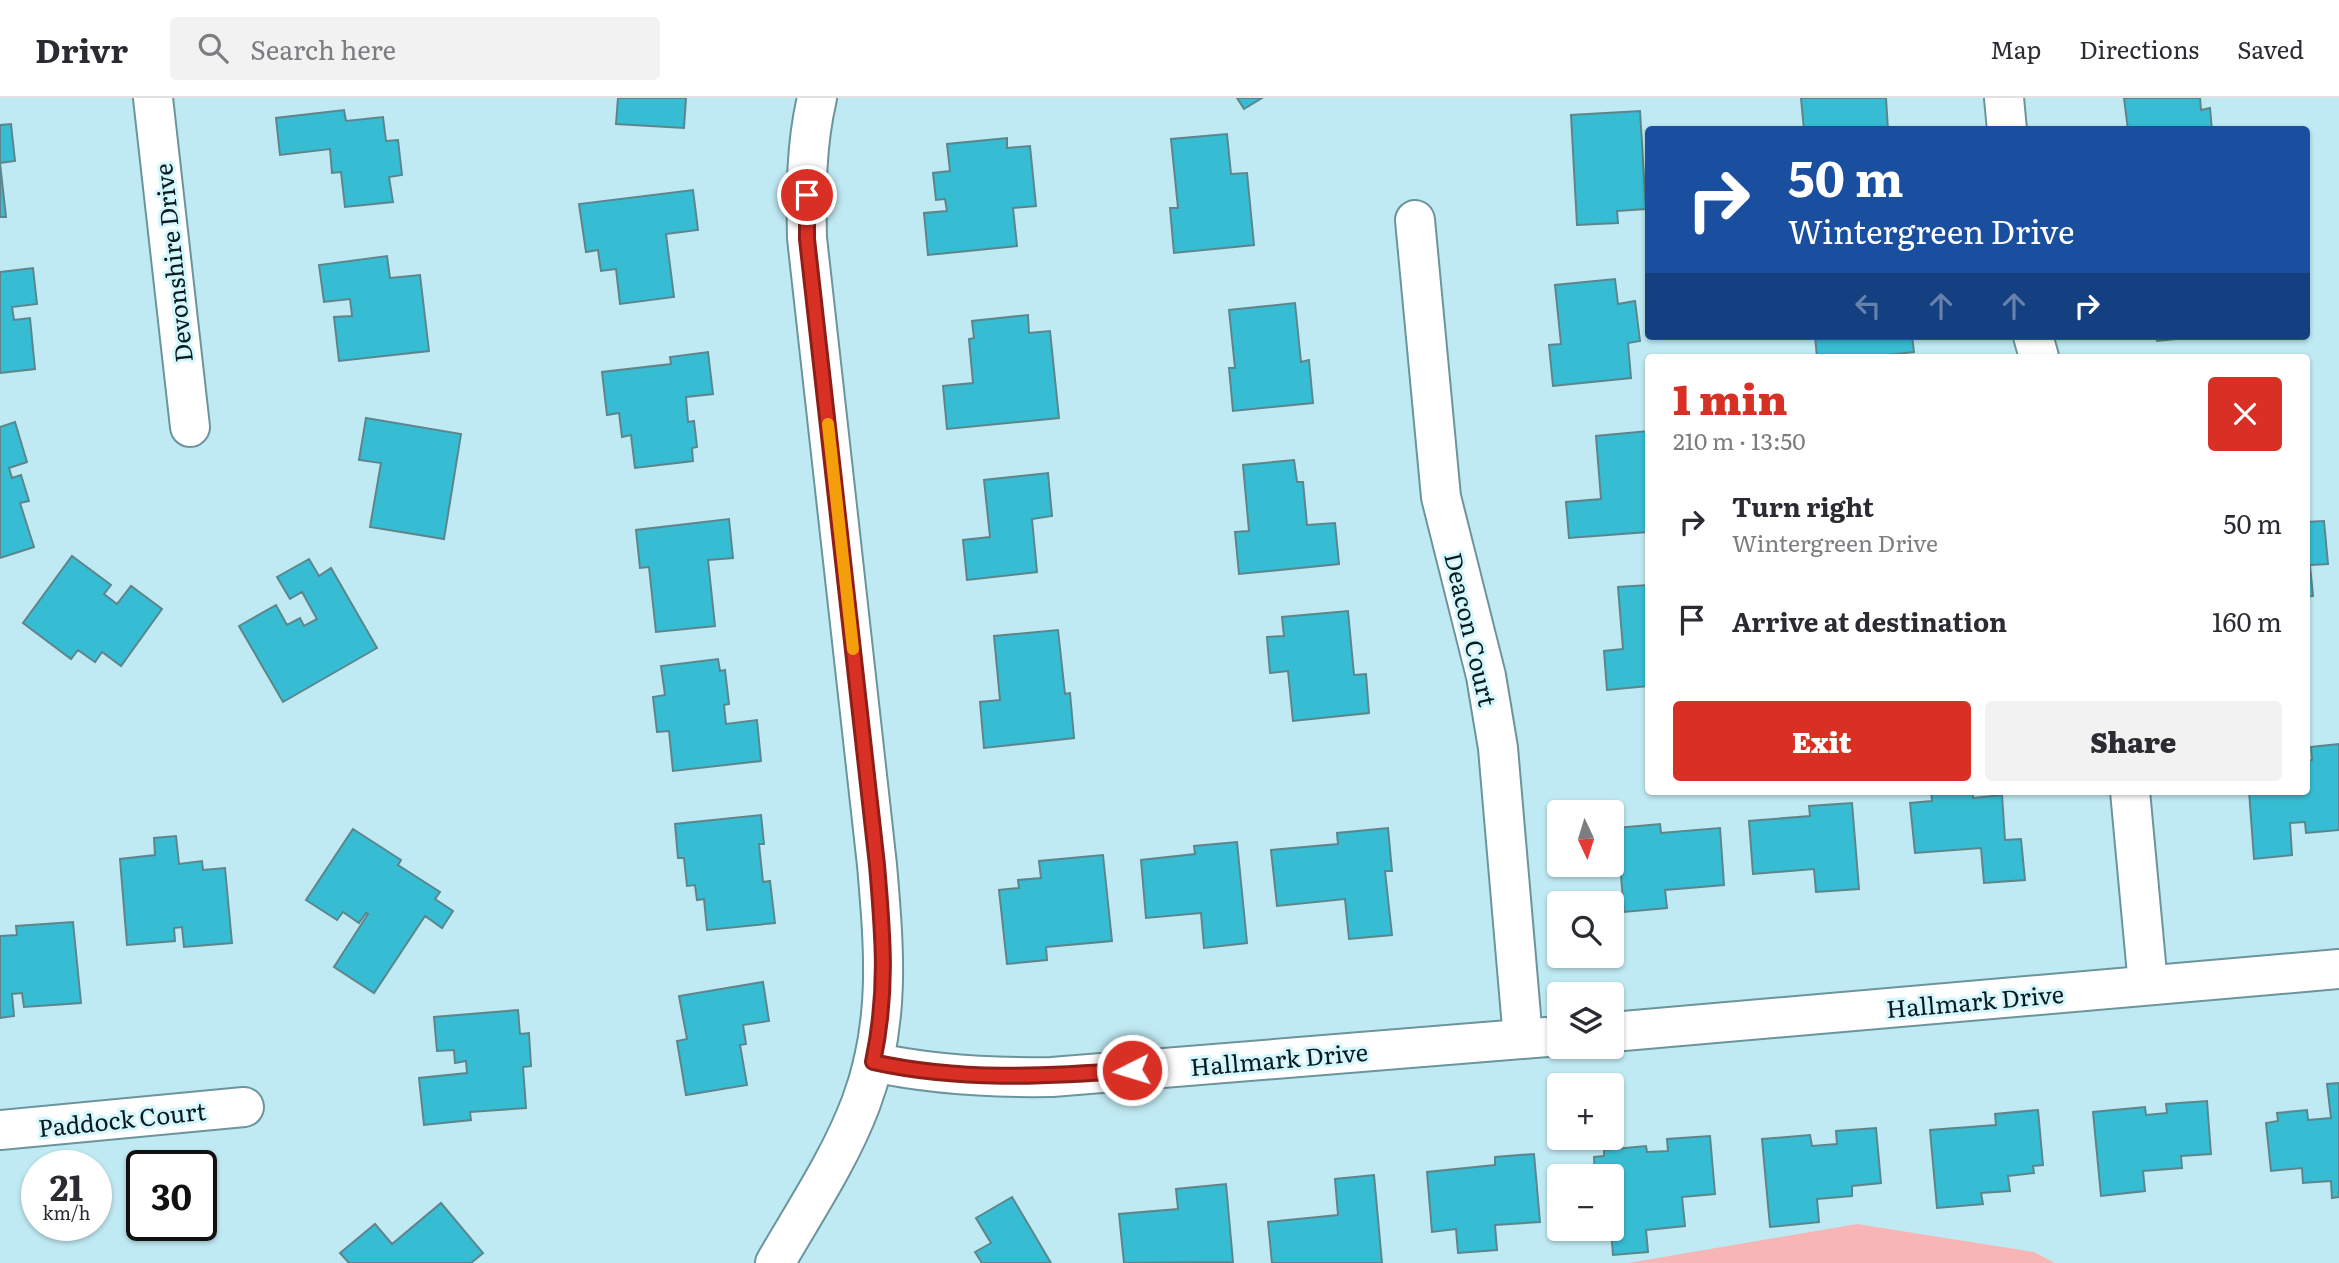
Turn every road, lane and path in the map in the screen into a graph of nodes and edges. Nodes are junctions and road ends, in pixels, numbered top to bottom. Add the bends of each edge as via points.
1 (153, 98) edge
2 (817, 98) edge
3 (2004, 98) edge
4 (2007, 126) edge
5 (1415, 220) dead end
6 (190, 427) dead end
7 (2130, 795) edge
8 (2339, 969) edge
9 (2148, 985) junction
10 (1624, 1031) edge
11 (1541, 1038) edge
12 (873, 1062) junction
13 (244, 1107) dead end
14 (0, 1130) edge
15 (775, 1263) edge

1 - 6 street, Devonshire Drive
2 - 12 street via 806,173 807,239 885,956
3 - 4 street
5 - 11 street, Deacon Court via 1441,497 1486,676
7 - 9 street
8 - 9 street, Hallmark Drive
9 - 10 street, Hallmark Drive
11 - 12 street, Hallmark Drive via 1052,1077 917,1072
12 - 15 street via 845,1140
13 - 14 street, Paddock Court

